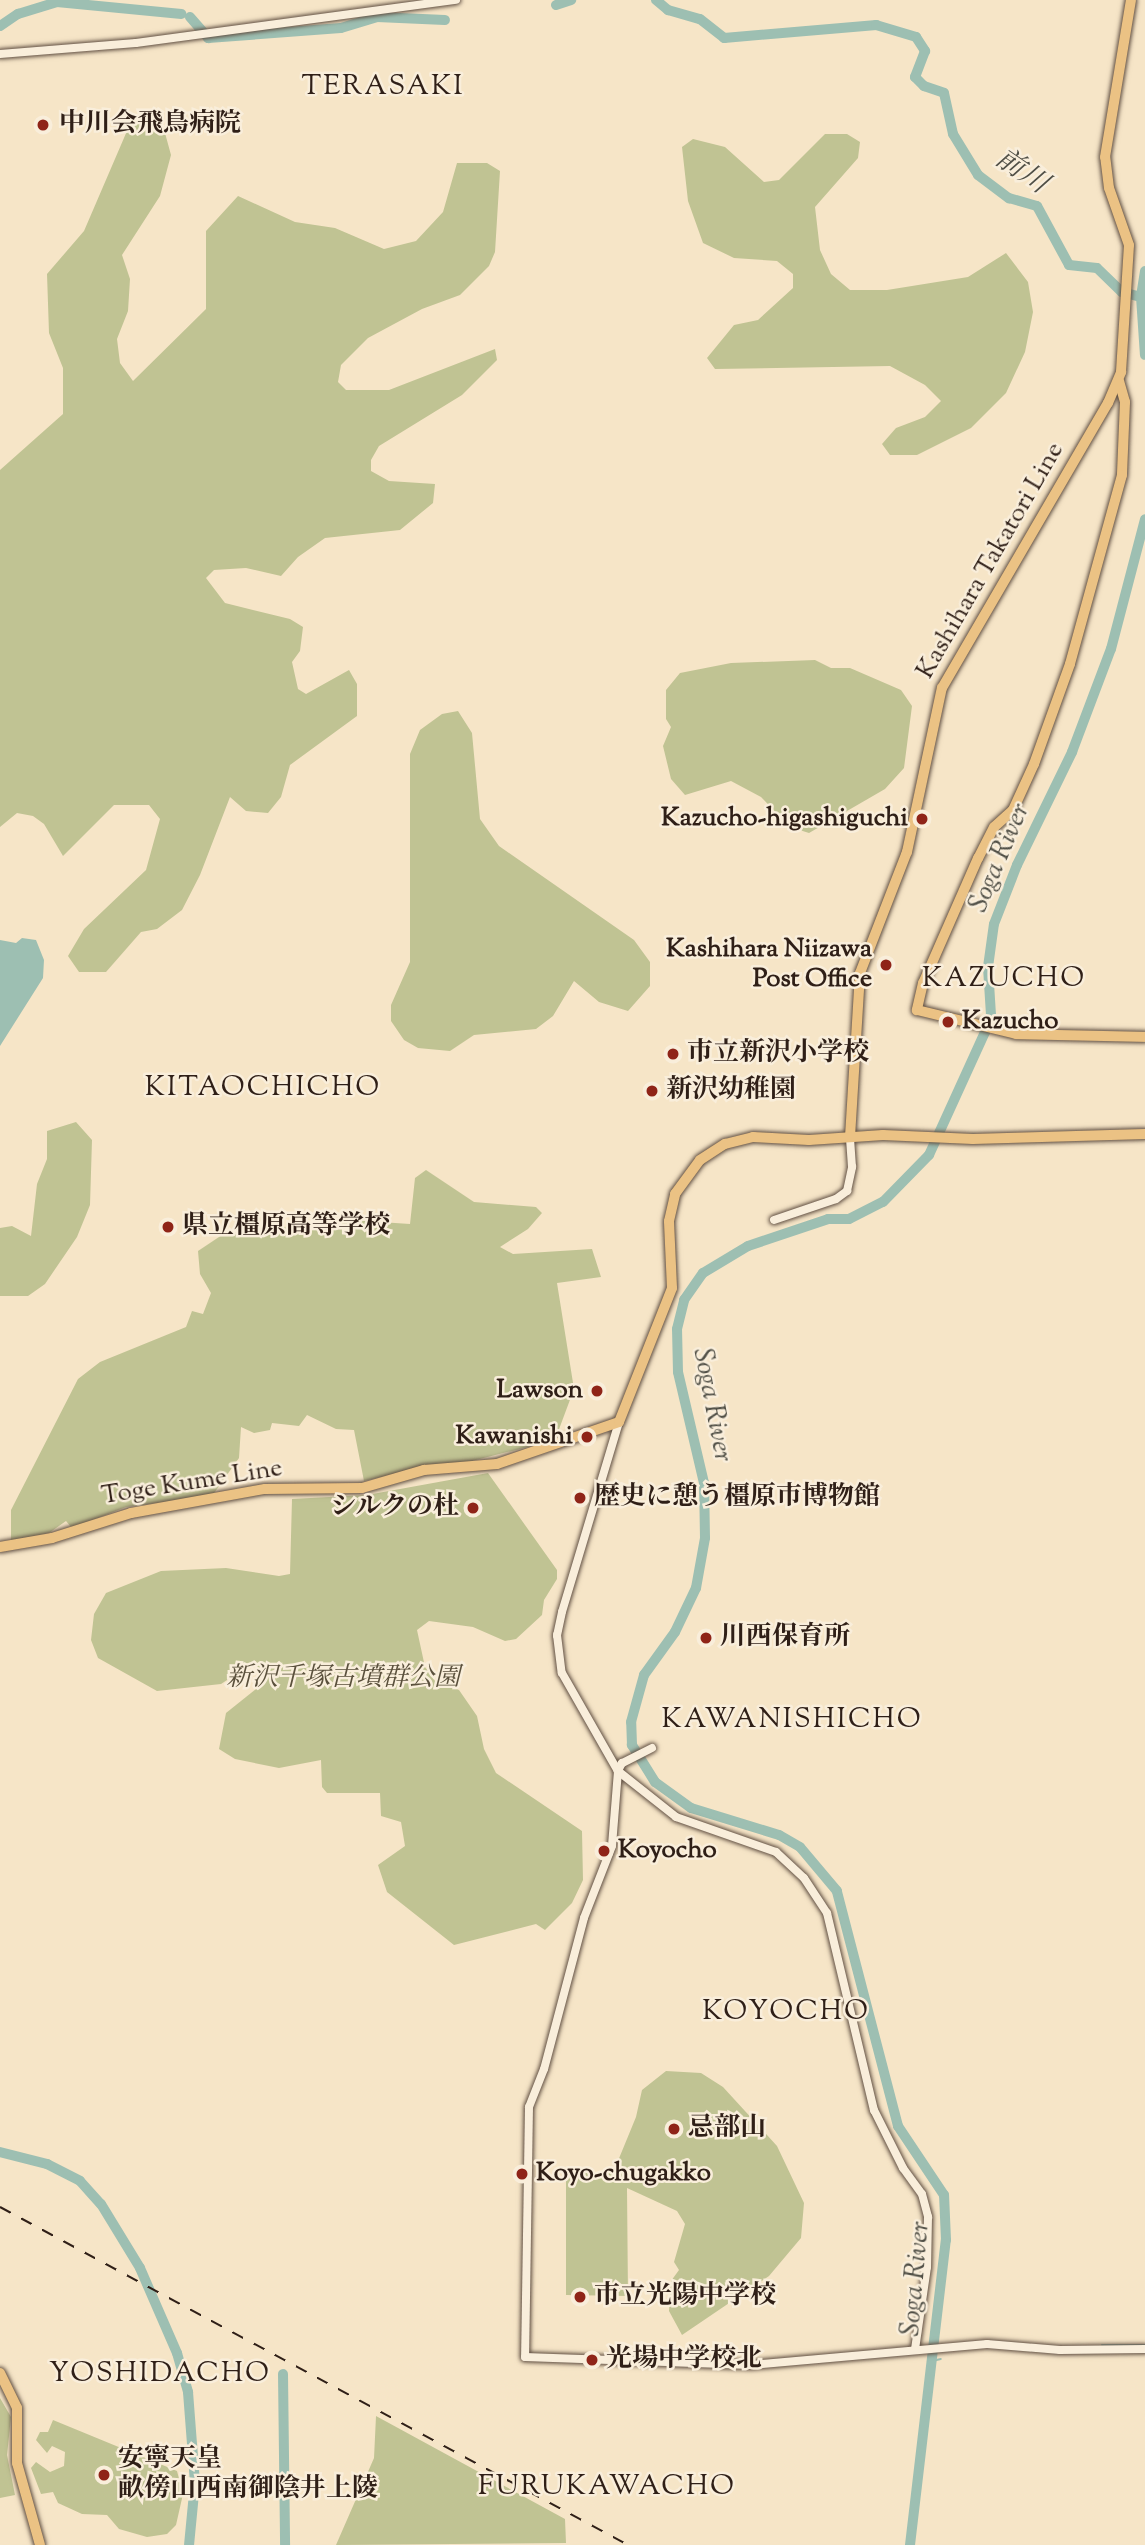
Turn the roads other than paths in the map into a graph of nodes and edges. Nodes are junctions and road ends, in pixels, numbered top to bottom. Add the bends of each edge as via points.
1 (456, 0) edge
2 (1130, 0) edge
3 (0, 54) edge
4 (1119, 380) junction
5 (1145, 1037) edge
6 (1145, 1134) edge
7 (850, 1138) junction
8 (774, 1220) dead end
9 (619, 1422) junction
10 (0, 1547) edge
11 (650, 1749) dead end
12 (620, 1767) junction
13 (917, 2349) junction
14 (1145, 2349) edge
15 (0, 2373) edge
16 (40, 2545) edge

1 - 3 street via 194,35
2 - 4 main road, Kashihara Takatori Line via 1105,156 1109,188 1129,239
4 - 5 main road, Kashihara Takatori Line via 1125,411 1122,475 1070,664 1034,764 1013,810 994,827 978,858 917,1010 994,1031 1063,1038
4 - 7 main road, Kashihara Takatori Line via 943,688 907,852 860,973
6 - 7 main road
7 - 8 street via 852,1167 847,1191
7 - 9 main road via 742,1139 715,1149 688,1172 670,1212 672,1288
9 - 10 main road, Toge Kume Line via 496,1464 424,1470 362,1488 246,1492 131,1513 52,1538
9 - 12 street via 557,1635 562,1673
11 - 12 street
12 - 13 street via 676,1817 776,1852 804,1878 827,1913 873,2110 922,2194 928,2217
12 - 13 street via 612,1846 584,1918 544,2068 529,2107 524,2357 751,2365
13 - 14 street
15 - 16 main road via 18,2408 17,2462

